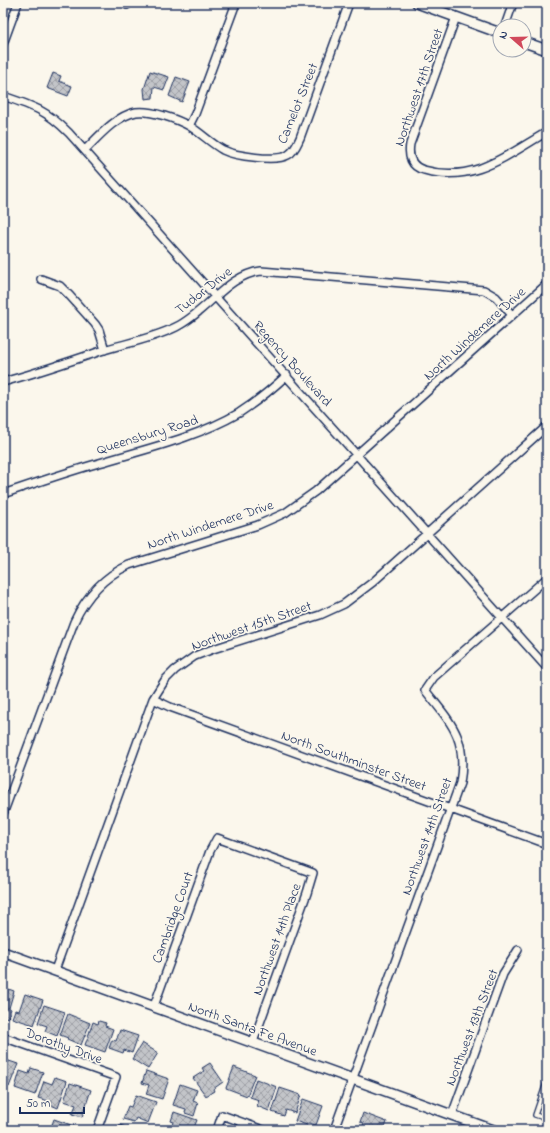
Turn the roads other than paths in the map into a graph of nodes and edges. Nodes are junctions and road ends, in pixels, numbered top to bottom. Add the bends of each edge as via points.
1 (18, 3) edge
2 (236, 3) edge
3 (349, 3) edge
4 (417, 3) edge
5 (513, 3) edge
6 (456, 17) junction
7 (508, 18) edge
8 (492, 30) edge
9 (3, 44) edge
10 (532, 45) edge
11 (547, 50) edge
12 (3, 96) edge
13 (189, 126) junction
14 (547, 132) edge
15 (85, 150) junction
16 (41, 279) dead end
17 (547, 284) edge
18 (217, 297) junction
19 (512, 315) junction
20 (105, 350) junction
21 (287, 375) junction
22 (3, 382) edge
23 (547, 426) edge
24 (357, 454) junction
25 (3, 494) edge
26 (426, 533) junction
27 (547, 578) edge
28 (502, 618) junction
29 (547, 668) edge
30 (153, 699) junction
31 (450, 809) junction
32 (3, 814) edge
33 (217, 838) joint
34 (547, 844) edge
35 (518, 950) dead end
36 (3, 952) edge
37 (54, 970) junction
38 (154, 1006) junction
39 (3, 1037) edge
40 (253, 1042) junction
41 (353, 1079) junction
42 (547, 1080) edge
43 (452, 1115) junction
44 (547, 1119) edge
45 (97, 1130) edge
46 (216, 1130) edge
47 (263, 1130) edge
48 (334, 1130) edge
49 (493, 1130) edge

1 - 9 street
2 - 13 street
3 - 13 street, Camelot Street via 300,138 292,152 276,157 235,155
4 - 6 main road
5 - 7 street
6 - 8 main road
6 - 14 street, Northwest 17th Street via 410,144 408,155 413,164 427,171 468,173 490,165
10 - 11 main road
12 - 15 street, Regency Boulevard via 47,114
13 - 15 street, Camelot Street via 152,113 136,112 116,122
15 - 18 street, Regency Boulevard
16 - 20 street via 60,286 70,296 99,330
17 - 19 street, North Windemere Drive
18 - 19 street, Tudor Drive via 238,278 261,271 484,290 496,297
18 - 20 street, Tudor Drive via 177,327
18 - 21 street, Regency Boulevard
19 - 24 street, North Windemere Drive
20 - 22 street, Tudor Drive
21 - 24 street, Regency Boulevard
21 - 25 street, Queensbury Road via 240,412 208,429
23 - 26 street, Northwest 15th Street
24 - 26 street, Regency Boulevard
24 - 32 street, North Windemere Drive via 316,491 285,513 258,525 129,565 98,586 86,600 74,622
26 - 28 street, Regency Boulevard
26 - 30 street, Northwest 15th Street via 373,582 344,604 308,620 196,656 175,670
27 - 28 street, Northwest 14th Street
28 - 29 street, Regency Boulevard
28 - 31 street, Northwest 14th Street via 434,677 425,690 451,722 461,749 460,783
30 - 31 street, North Southminster Street
30 - 37 street, Northwest 15th Street
31 - 34 street, North Southminster Street
31 - 41 street, Northwest 14th Street
33 - 38 street, Cambridge Court
33 - 40 street, Northwest 14th Place via 313,873
35 - 43 street, Northwest 13th Street via 503,974
36 - 37 main road, North Santa Fe Avenue
37 - 38 main road, North Santa Fe Avenue
38 - 40 main road, North Santa Fe Avenue
39 - 45 street, Dorothy Drive via 116,1077
40 - 41 main road, North Santa Fe Avenue
41 - 43 main road, North Santa Fe Avenue
41 - 48 street, Northwest 14th Street
42 - 44 lane via 535,1115
43 - 49 main road, North Santa Fe Avenue
46 - 47 street via 222,1115

